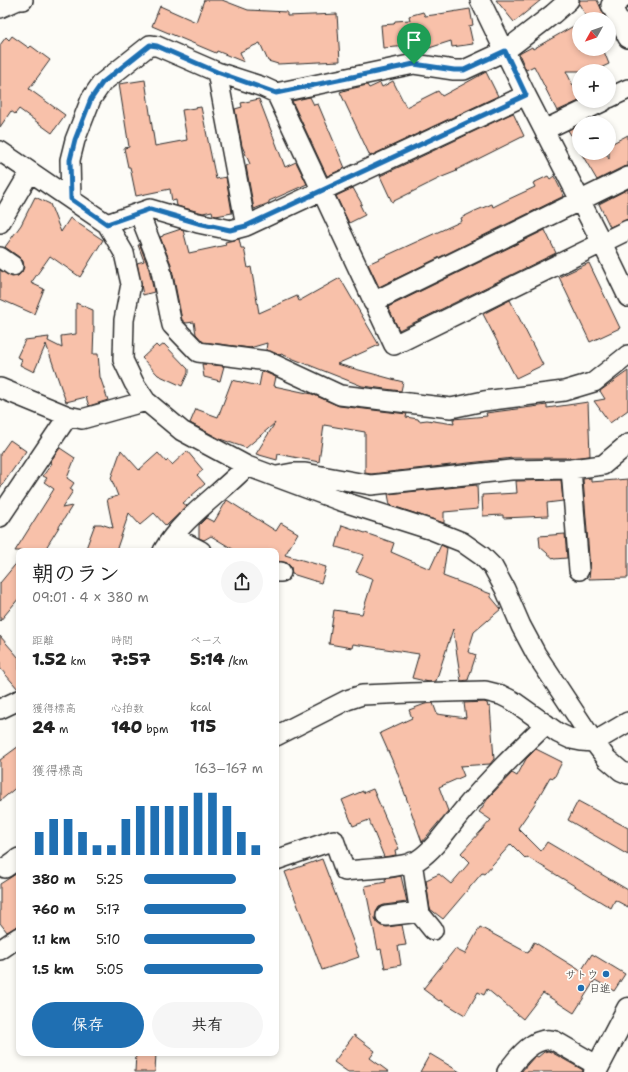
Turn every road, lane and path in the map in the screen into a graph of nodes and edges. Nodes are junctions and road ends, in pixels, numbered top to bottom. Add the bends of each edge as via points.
1 (23, 0) edge
2 (480, 0) edge
3 (569, 0) edge
4 (621, 0) edge
5 (0, 8) edge
6 (628, 38) edge
7 (505, 51) junction
8 (217, 72) junction
9 (628, 89) edge
10 (276, 93) junction
11 (526, 95) junction
12 (616, 95) edge
13 (590, 108) edge
14 (544, 130) junction
15 (0, 151) edge
16 (30, 172) junction
17 (628, 177) edge
18 (321, 191) junction
19 (71, 199) junction
20 (580, 201) junction
21 (139, 213) junction
22 (0, 223) edge
23 (107, 224) junction
24 (246, 226) junction
25 (628, 230) edge
26 (602, 242) junction
27 (628, 297) edge
28 (374, 302) junction
29 (628, 355) edge
30 (0, 388) edge
31 (146, 401) junction
32 (68, 416) junction
33 (628, 444) edge
34 (247, 466) junction
35 (571, 468) junction
36 (275, 476) junction
37 (0, 517) edge
38 (168, 544) edge
39 (187, 548) edge
40 (579, 570) dead end
41 (16, 701) edge
42 (0, 708) edge
43 (628, 722) edge
44 (546, 724) junction
45 (279, 734) edge
46 (594, 742) junction
47 (628, 774) edge
48 (279, 859) edge
49 (412, 862) junction
50 (420, 912) junction
51 (386, 916) dead end
52 (433, 930) dead end
53 (16, 940) edge
54 (0, 950) edge
55 (628, 1009) edge
56 (597, 1069) edge
57 (507, 1072) edge

1 - 5 street
2 - 7 street
3 - 7 street
4 - 6 street via 611,5
7 - 10 street via 464,70 414,64
7 - 11 street
8 - 10 street
8 - 19 street via 150,45 102,83 91,99 75,140 70,160
8 - 24 street
9 - 12 street
10 - 18 street
11 - 14 street
11 - 18 street
13 - 14 street
14 - 20 street
15 - 16 street
16 - 19 street
16 - 22 street
17 - 20 street
18 - 24 street
18 - 28 street
19 - 23 street
20 - 26 street
20 - 28 street
21 - 23 street
21 - 24 street via 150,209 230,230
21 - 29 street via 160,266 172,325 198,352 267,361 340,395 451,408 484,401 564,391 594,382
23 - 31 street via 124,253 131,284 124,320 123,360
25 - 26 street
26 - 27 street
26 - 28 street via 394,345
30 - 32 street
31 - 32 street via 82,419
31 - 34 street via 182,431
32 - 37 street
33 - 35 street via 603,465
34 - 36 street
34 - 38 street via 183,525
35 - 36 street via 511,470 371,485 305,473
35 - 40 street
36 - 46 street via 341,501 432,530 462,542 482,556 493,567 506,589 536,654
38 - 39 street
41 - 42 street
43 - 46 street
44 - 45 street via 513,701 485,691 410,693 362,695
44 - 46 street via 571,739
44 - 49 street via 465,807 435,844
46 - 47 street via 607,759
48 - 49 street via 334,840 345,871
49 - 50 street
50 - 51 street
50 - 52 street
53 - 54 street
55 - 56 main road
56 - 57 street via 547,1038 523,1053

